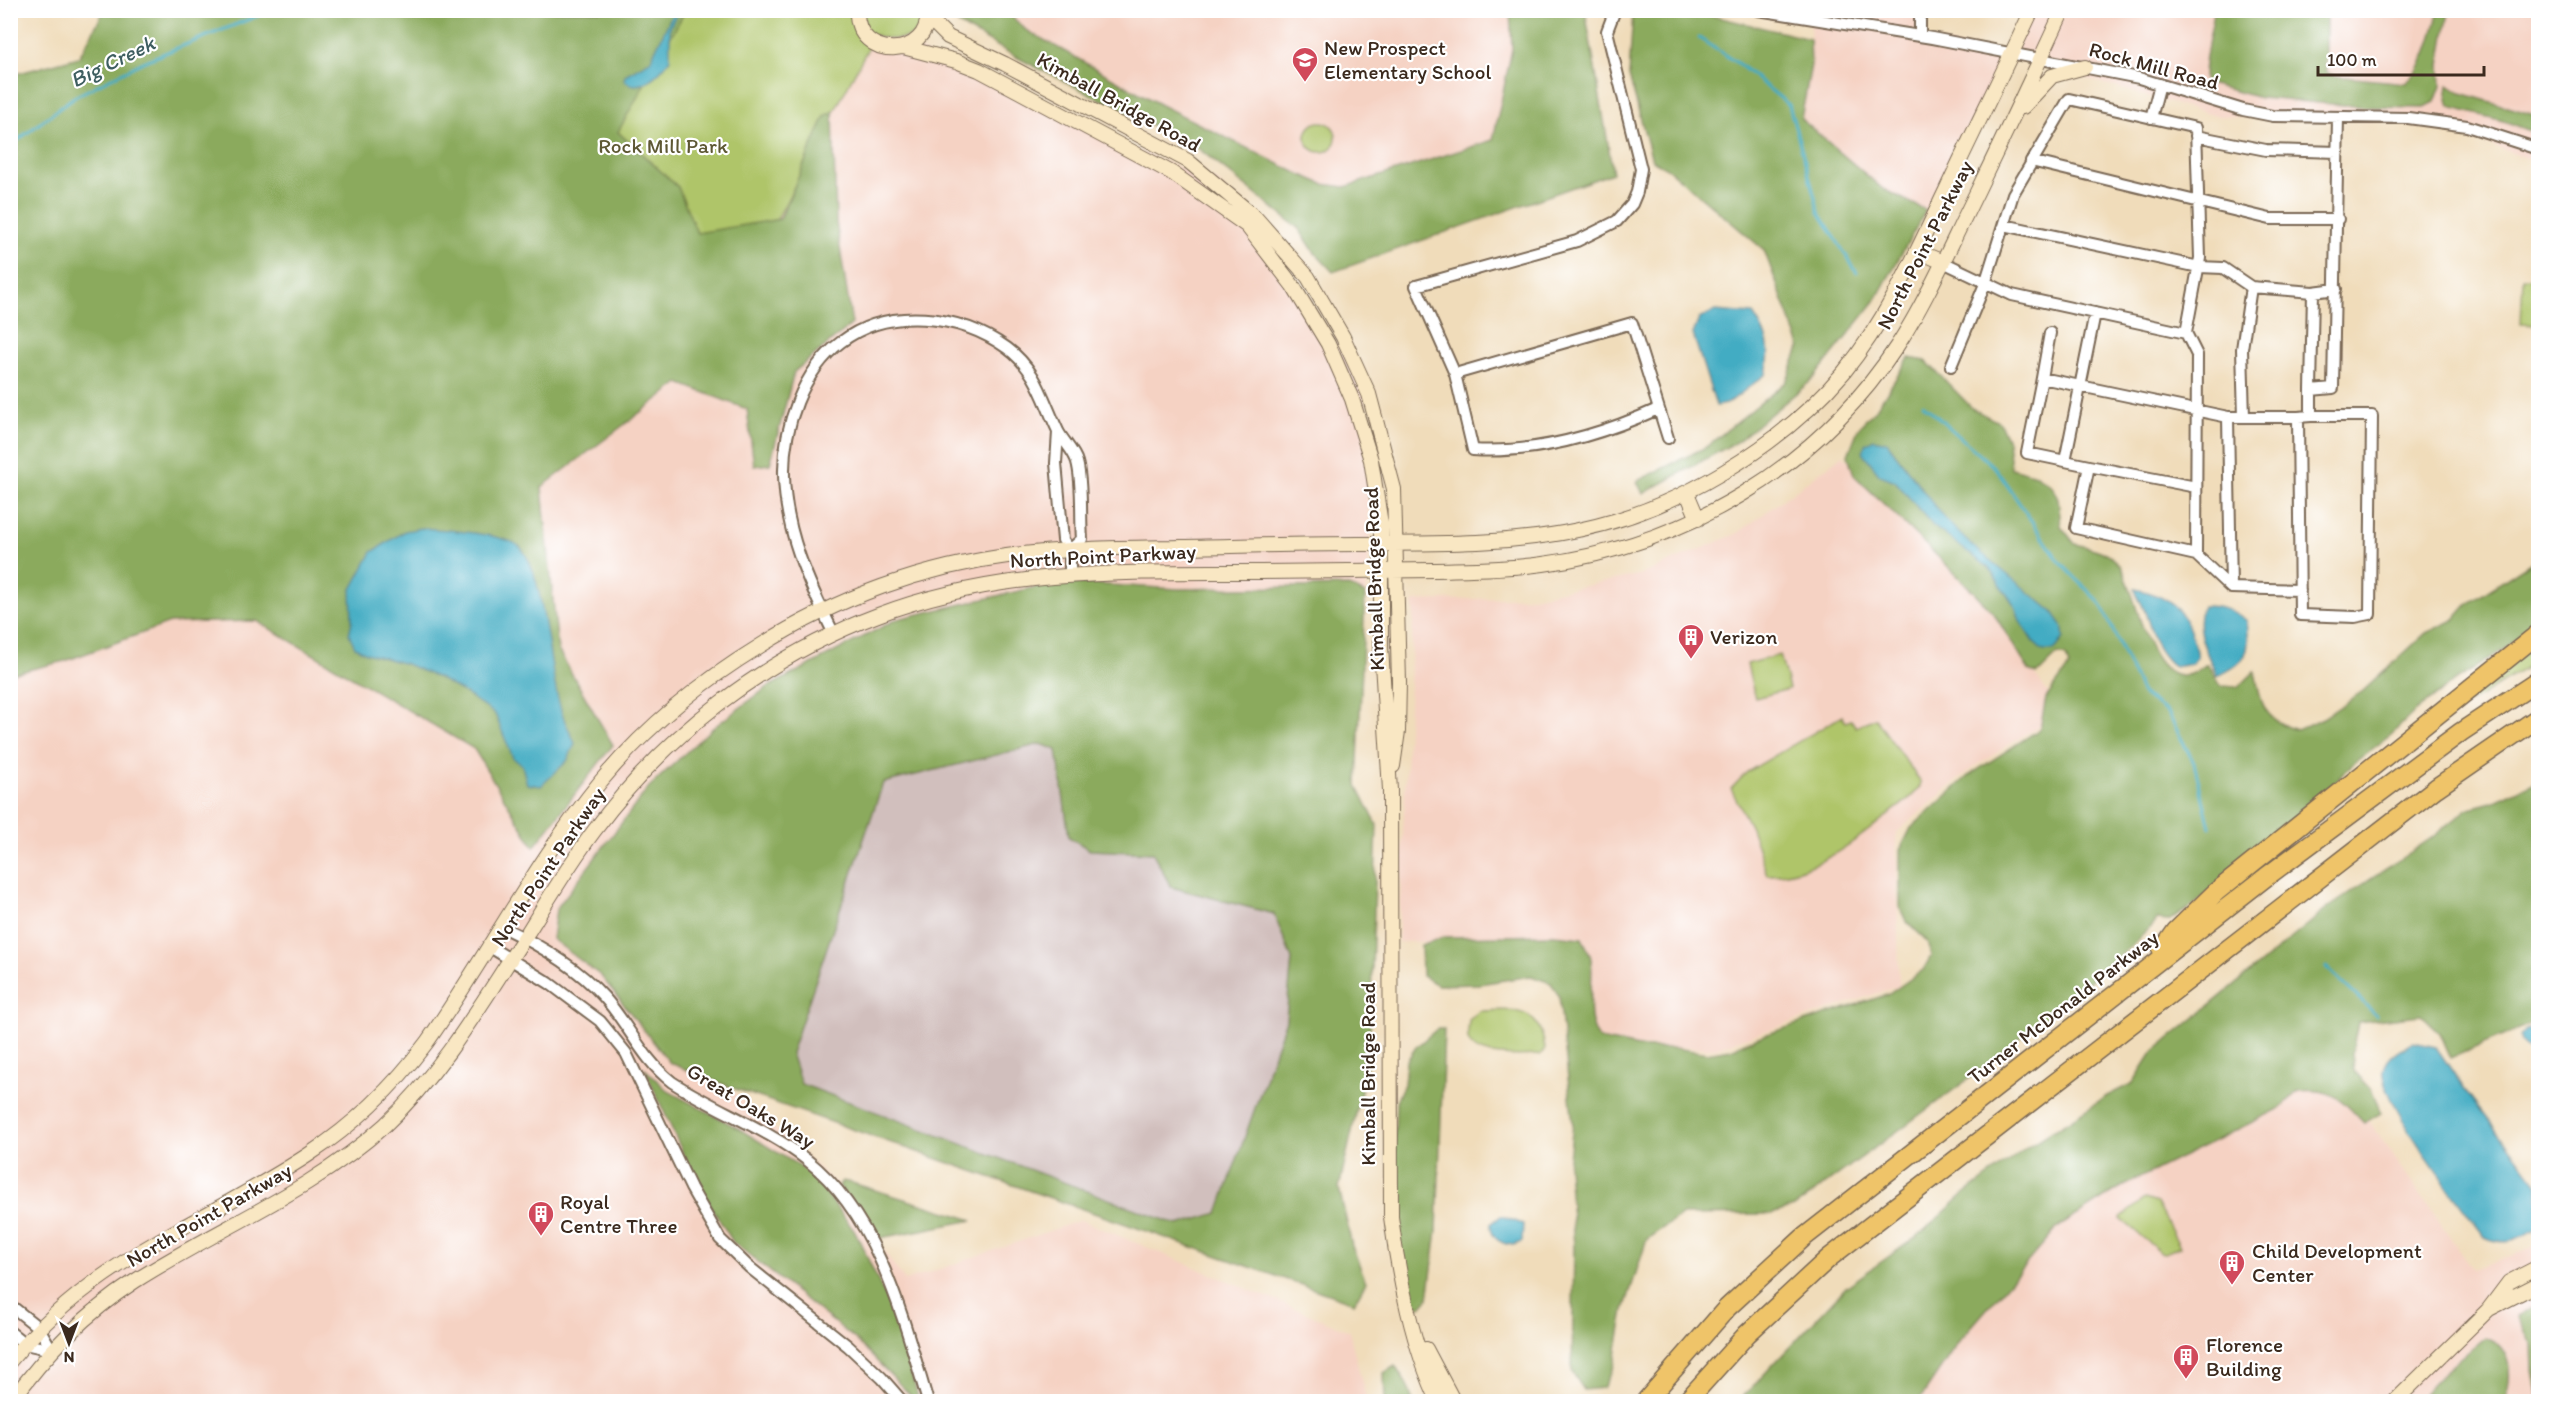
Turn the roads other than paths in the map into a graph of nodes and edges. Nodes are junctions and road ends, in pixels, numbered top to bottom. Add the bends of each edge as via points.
1 (1615, 10) edge
2 (1758, 10) edge
3 (1920, 10) edge
4 (2032, 10) edge
5 (2063, 10) edge
6 (855, 13) edge
7 (927, 13) edge
8 (1920, 36) junction
9 (903, 47) junction
10 (2010, 54) junction
11 (2040, 60) junction
12 (2085, 67) junction
13 (2160, 84) junction
14 (2338, 117) junction
15 (2151, 118) junction
16 (2009, 125) junction
17 (2196, 136) junction
18 (2538, 149) edge
19 (2338, 152) junction
20 (2031, 161) junction
21 (2198, 200) junction
22 (2338, 219) junction
23 (2004, 225) junction
24 (1917, 251) junction
25 (1943, 262) junction
26 (2199, 267) junction
27 (1985, 284) junction
28 (2251, 287) junction
29 (2337, 290) junction
30 (2313, 292) junction
31 (2094, 313) junction
32 (2050, 333) dead end
33 (2187, 333) junction
34 (1951, 366) dead end
35 (1455, 374) junction
36 (2042, 378) junction
37 (2080, 386) junction
38 (2311, 390) junction
39 (2197, 409) junction
40 (1658, 410) junction
41 (2311, 416) junction
42 (2228, 417) junction
43 (2244, 417) junction
44 (2298, 417) junction
45 (1058, 431) junction
46 (1668, 438) dead end
47 (2064, 461) junction
48 (2089, 466) junction
49 (2196, 487) junction
50 (1688, 493) junction
51 (1698, 519) junction
52 (1382, 544) junction
53 (1397, 544) junction
54 (1070, 550) junction
55 (2196, 555) junction
56 (1381, 571) junction
57 (1397, 571) junction
58 (1070, 574) junction
59 (2231, 588) junction
60 (2300, 590) junction
61 (823, 612) junction
62 (834, 634) junction
63 (2538, 634) edge
64 (2538, 681) edge
65 (2538, 718) edge
66 (1390, 790) junction
67 (502, 927) junction
68 (524, 938) junction
69 (490, 947) junction
70 (511, 959) junction
71 (2150, 968) junction
72 (2538, 1267) edge
73 (2538, 1284) edge
74 (10, 1305) edge
75 (2488, 1310) junction
76 (1412, 1320) junction
77 (39, 1328) junction
78 (10, 1332) edge
79 (25, 1344) junction
80 (52, 1350) junction
81 (10, 1361) edge
82 (11, 1401) edge
83 (903, 1401) edge
84 (928, 1401) edge
85 (1439, 1401) edge
86 (1454, 1401) edge
87 (1645, 1401) edge
88 (1686, 1401) edge
89 (2394, 1401) edge

1 - 35 street via 1607,31 1641,169 1632,204 1617,221 1577,241 1416,286
2 - 8 street, Rock Mill Road
3 - 8 street
4 - 10 street, North Point Parkway
5 - 11 street, North Point Parkway
6 - 9 street, Kimball Bridge Road via 864,35 876,45 887,49
7 - 9 street via 919,37
7 - 53 street, Kimball Bridge Road via 948,37 1188,161 1272,235 1308,277 1344,337 1369,394 1394,489
8 - 10 street, Rock Mill Road
9 - 52 street, Kimball Bridge Road via 979,70 1172,173 1247,226 1293,286 1341,371 1371,460
10 - 11 street, Rock Mill Road
10 - 24 street, North Point Parkway
11 - 12 street, Rock Mill Road
11 - 16 street, North Point Parkway
12 - 13 street, Rock Mill Road
12 - 16 street via 2052,76
13 - 14 street, Rock Mill Road via 2273,116
13 - 15 street
14 - 18 street, Rock Mill Road via 2408,118 2467,126
14 - 19 street
15 - 17 street via 2196,128
15 - 20 street via 2068,99
16 - 25 street, North Point Parkway
17 - 19 street via 2266,150
17 - 21 street
19 - 22 street
20 - 21 street
20 - 23 street via 2013,194
21 - 22 street via 2270,219
21 - 26 street
22 - 29 street
23 - 26 street
23 - 27 street
24 - 25 street
24 - 50 street, North Point Parkway via 1880,321 1830,387 1773,439
25 - 27 street
25 - 51 street, North Point Parkway via 1899,344 1841,417 1783,467
26 - 28 street via 2223,268
26 - 33 street
27 - 31 street via 2012,295
27 - 34 street
28 - 30 street
28 - 43 street via 2242,349
29 - 30 street
29 - 38 street via 2333,388
30 - 38 street
31 - 33 street
31 - 37 street
32 - 36 street
33 - 39 street via 2197,355
35 - 40 street via 1473,450 1535,448 1617,427
35 - 40 street via 1632,323
36 - 37 street
36 - 47 street via 2026,453
37 - 39 street
37 - 47 street
38 - 41 street
39 - 42 street
39 - 49 street
40 - 46 street
41 - 44 street
41 - 60 street via 2372,416 2370,614 2300,615
42 - 43 street
42 - 59 street
43 - 44 street
44 - 60 street
45 - 54 street via 1056,463 1063,540
45 - 54 street via 1077,461 1082,539
45 - 61 street via 1045,395 1026,366 1007,348 968,328 949,322 904,319 882,323 842,341 815,369 792,418 785,453 784,477 792,533 802,567
47 - 48 street
48 - 49 street
48 - 55 street via 2076,528
49 - 55 street
50 - 51 street
50 - 53 street, North Point Parkway via 1622,519 1579,530 1490,540
51 - 57 street, North Point Parkway via 1656,537 1573,560 1518,567
52 - 53 street, North Point Parkway
52 - 54 street, North Point Parkway
52 - 56 street, Kimball Bridge Road
53 - 57 street, Kimball Bridge Road
54 - 58 street
54 - 61 street, North Point Parkway via 988,559 933,571
55 - 59 street
56 - 57 street, North Point Parkway
56 - 58 street, North Point Parkway
56 - 66 street, Kimball Bridge Road
57 - 66 street, Kimball Bridge Road via 1398,731
58 - 62 street, North Point Parkway via 1010,580 951,592 899,607
59 - 60 street
61 - 62 street
61 - 67 street, North Point Parkway via 761,645 712,678 625,754 557,839
62 - 68 street, North Point Parkway via 755,678 710,710 656,759 592,834
63 - 71 highway via 2217,892 2176,931
64 - 71 highway, Turner McDonald Parkway via 2461,732
65 - 88 highway via 2436,788 1829,1258 1747,1334
66 - 76 street, Kimball Bridge Road via 1389,1181 1395,1250
67 - 68 street, Great Oaks Way
67 - 69 street, North Point Parkway
68 - 70 street, North Point Parkway
68 - 84 street, Great Oaks Way via 582,976 604,997 653,1068 705,1103 742,1120 806,1160 830,1182 878,1254
69 - 70 street
69 - 77 street, North Point Parkway via 414,1059 357,1118 292,1165 128,1257 82,1289
70 - 80 street, North Point Parkway via 437,1068 369,1138 302,1187 137,1280
70 - 83 street via 600,1021 626,1053 691,1188 726,1245 848,1346
71 - 87 highway, Turner McDonald Parkway via 1803,1238 1727,1308
72 - 75 street via 2509,1282
73 - 75 street
74 - 77 street
75 - 89 street
76 - 85 street, Kimball Bridge Road
76 - 86 street, Kimball Bridge Road
77 - 79 street, North Point Parkway
77 - 80 street
78 - 79 street
79 - 80 street
79 - 81 street, North Point Parkway
80 - 82 street, North Point Parkway

